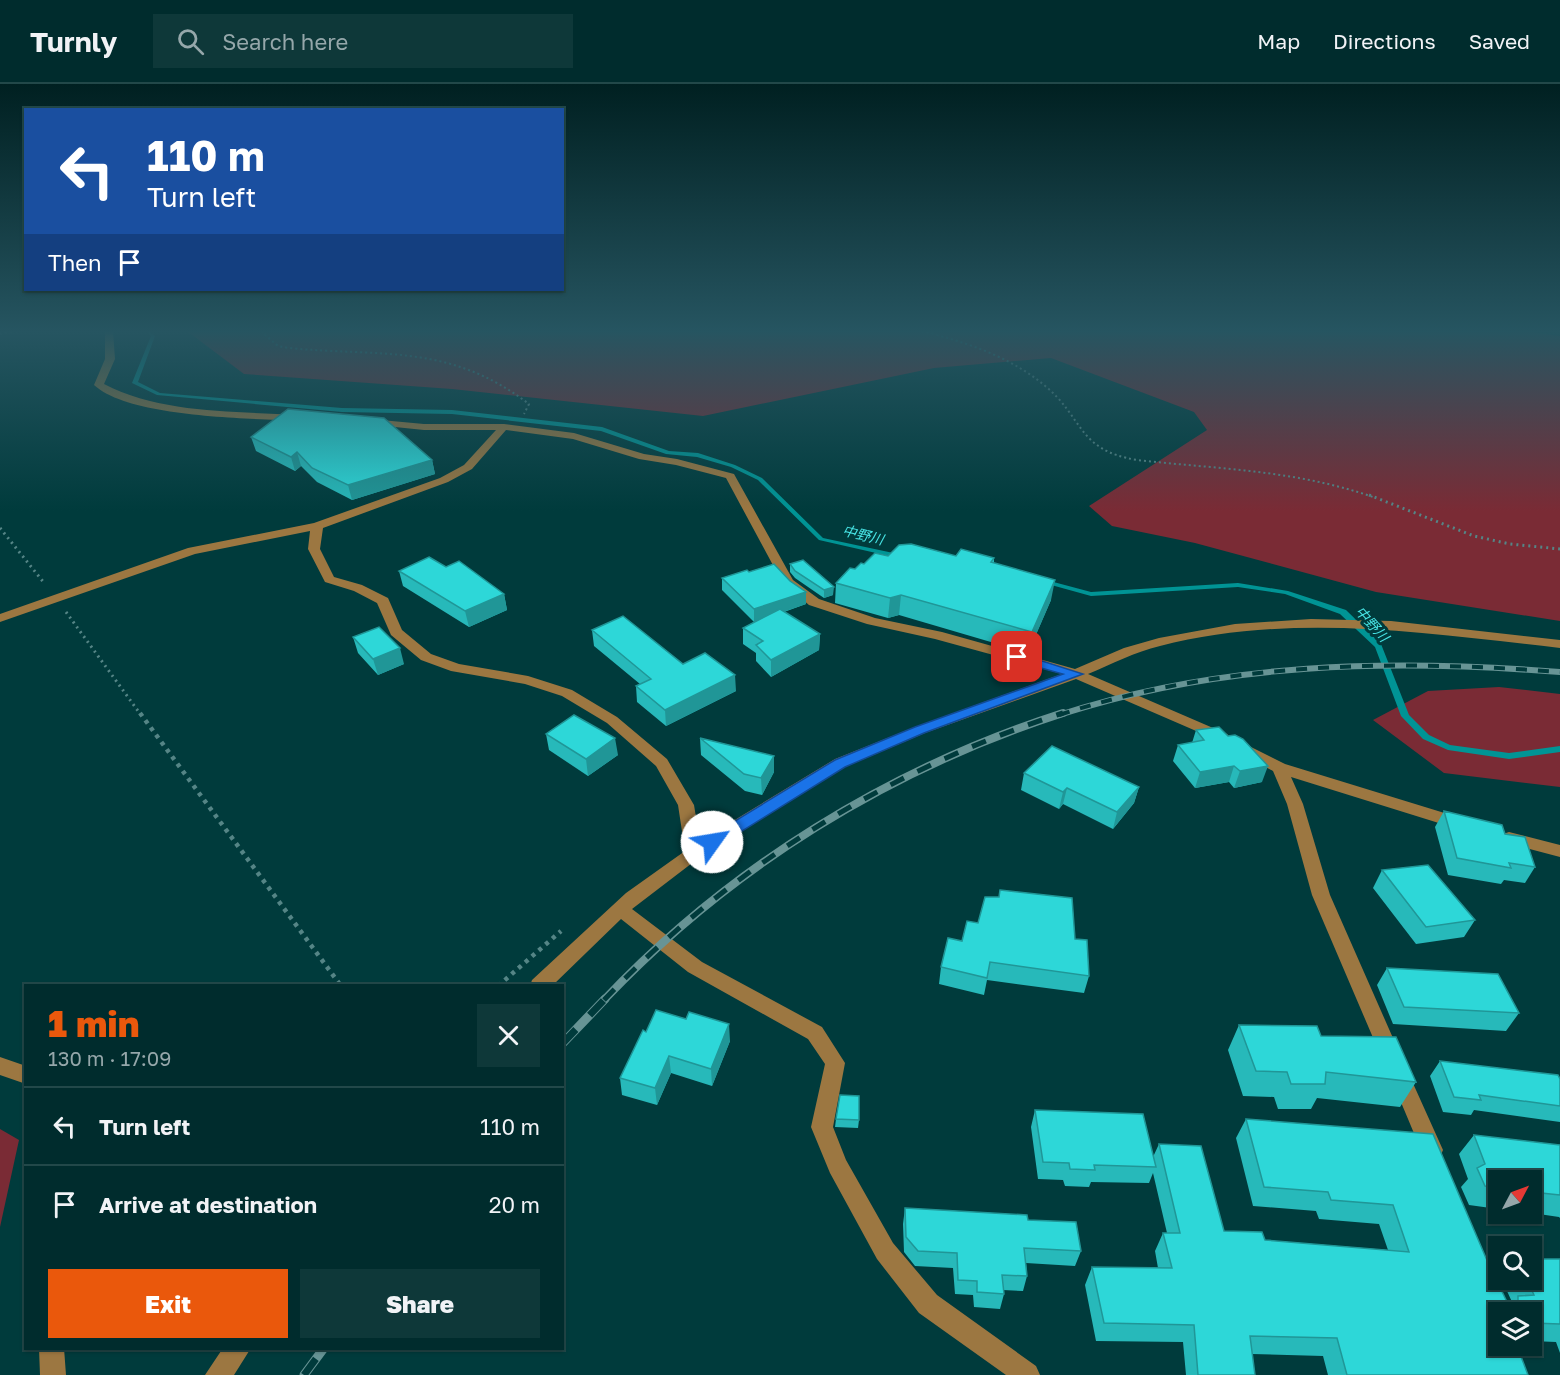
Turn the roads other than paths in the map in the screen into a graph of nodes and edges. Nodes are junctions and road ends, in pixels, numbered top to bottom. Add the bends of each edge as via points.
1 (107, 391) edge
2 (307, 419) edge
3 (362, 422) edge
4 (504, 427) junction
5 (317, 526) junction
6 (0, 618) edge
7 (1560, 644) edge
8 (1076, 674) junction
9 (1279, 768) junction
10 (1471, 827) edge
11 (1494, 834) edge
12 (1560, 851) edge
13 (694, 853) junction
14 (621, 909) junction
15 (541, 984) edge
16 (0, 1066) edge
17 (24, 1074) edge
18 (1439, 1166) edge
19 (51, 1350) edge
20 (237, 1350) edge
21 (53, 1375) edge
22 (218, 1375) edge
23 (1028, 1375) edge

1 - 2 street via 187,410
3 - 4 street
4 - 5 street via 468,467
4 - 8 street via 574,436 643,457 730,476 788,582 814,602
5 - 6 street via 192,551
5 - 13 street via 314,549 329,579 383,601 396,633 426,657 456,668 528,680 567,693 612,720 654,756 686,806
7 - 8 street via 1391,626 1311,623 1235,628 1159,642
8 - 9 street via 1230,741
8 - 13 street via 840,763
9 - 10 street
9 - 18 street via 1295,804 1321,895
11 - 12 street
13 - 14 street
14 - 15 street
14 - 23 street via 695,967 815,1034 835,1063 822,1126 838,1166 885,1251 928,1304
16 - 17 street
19 - 21 street
20 - 22 street

